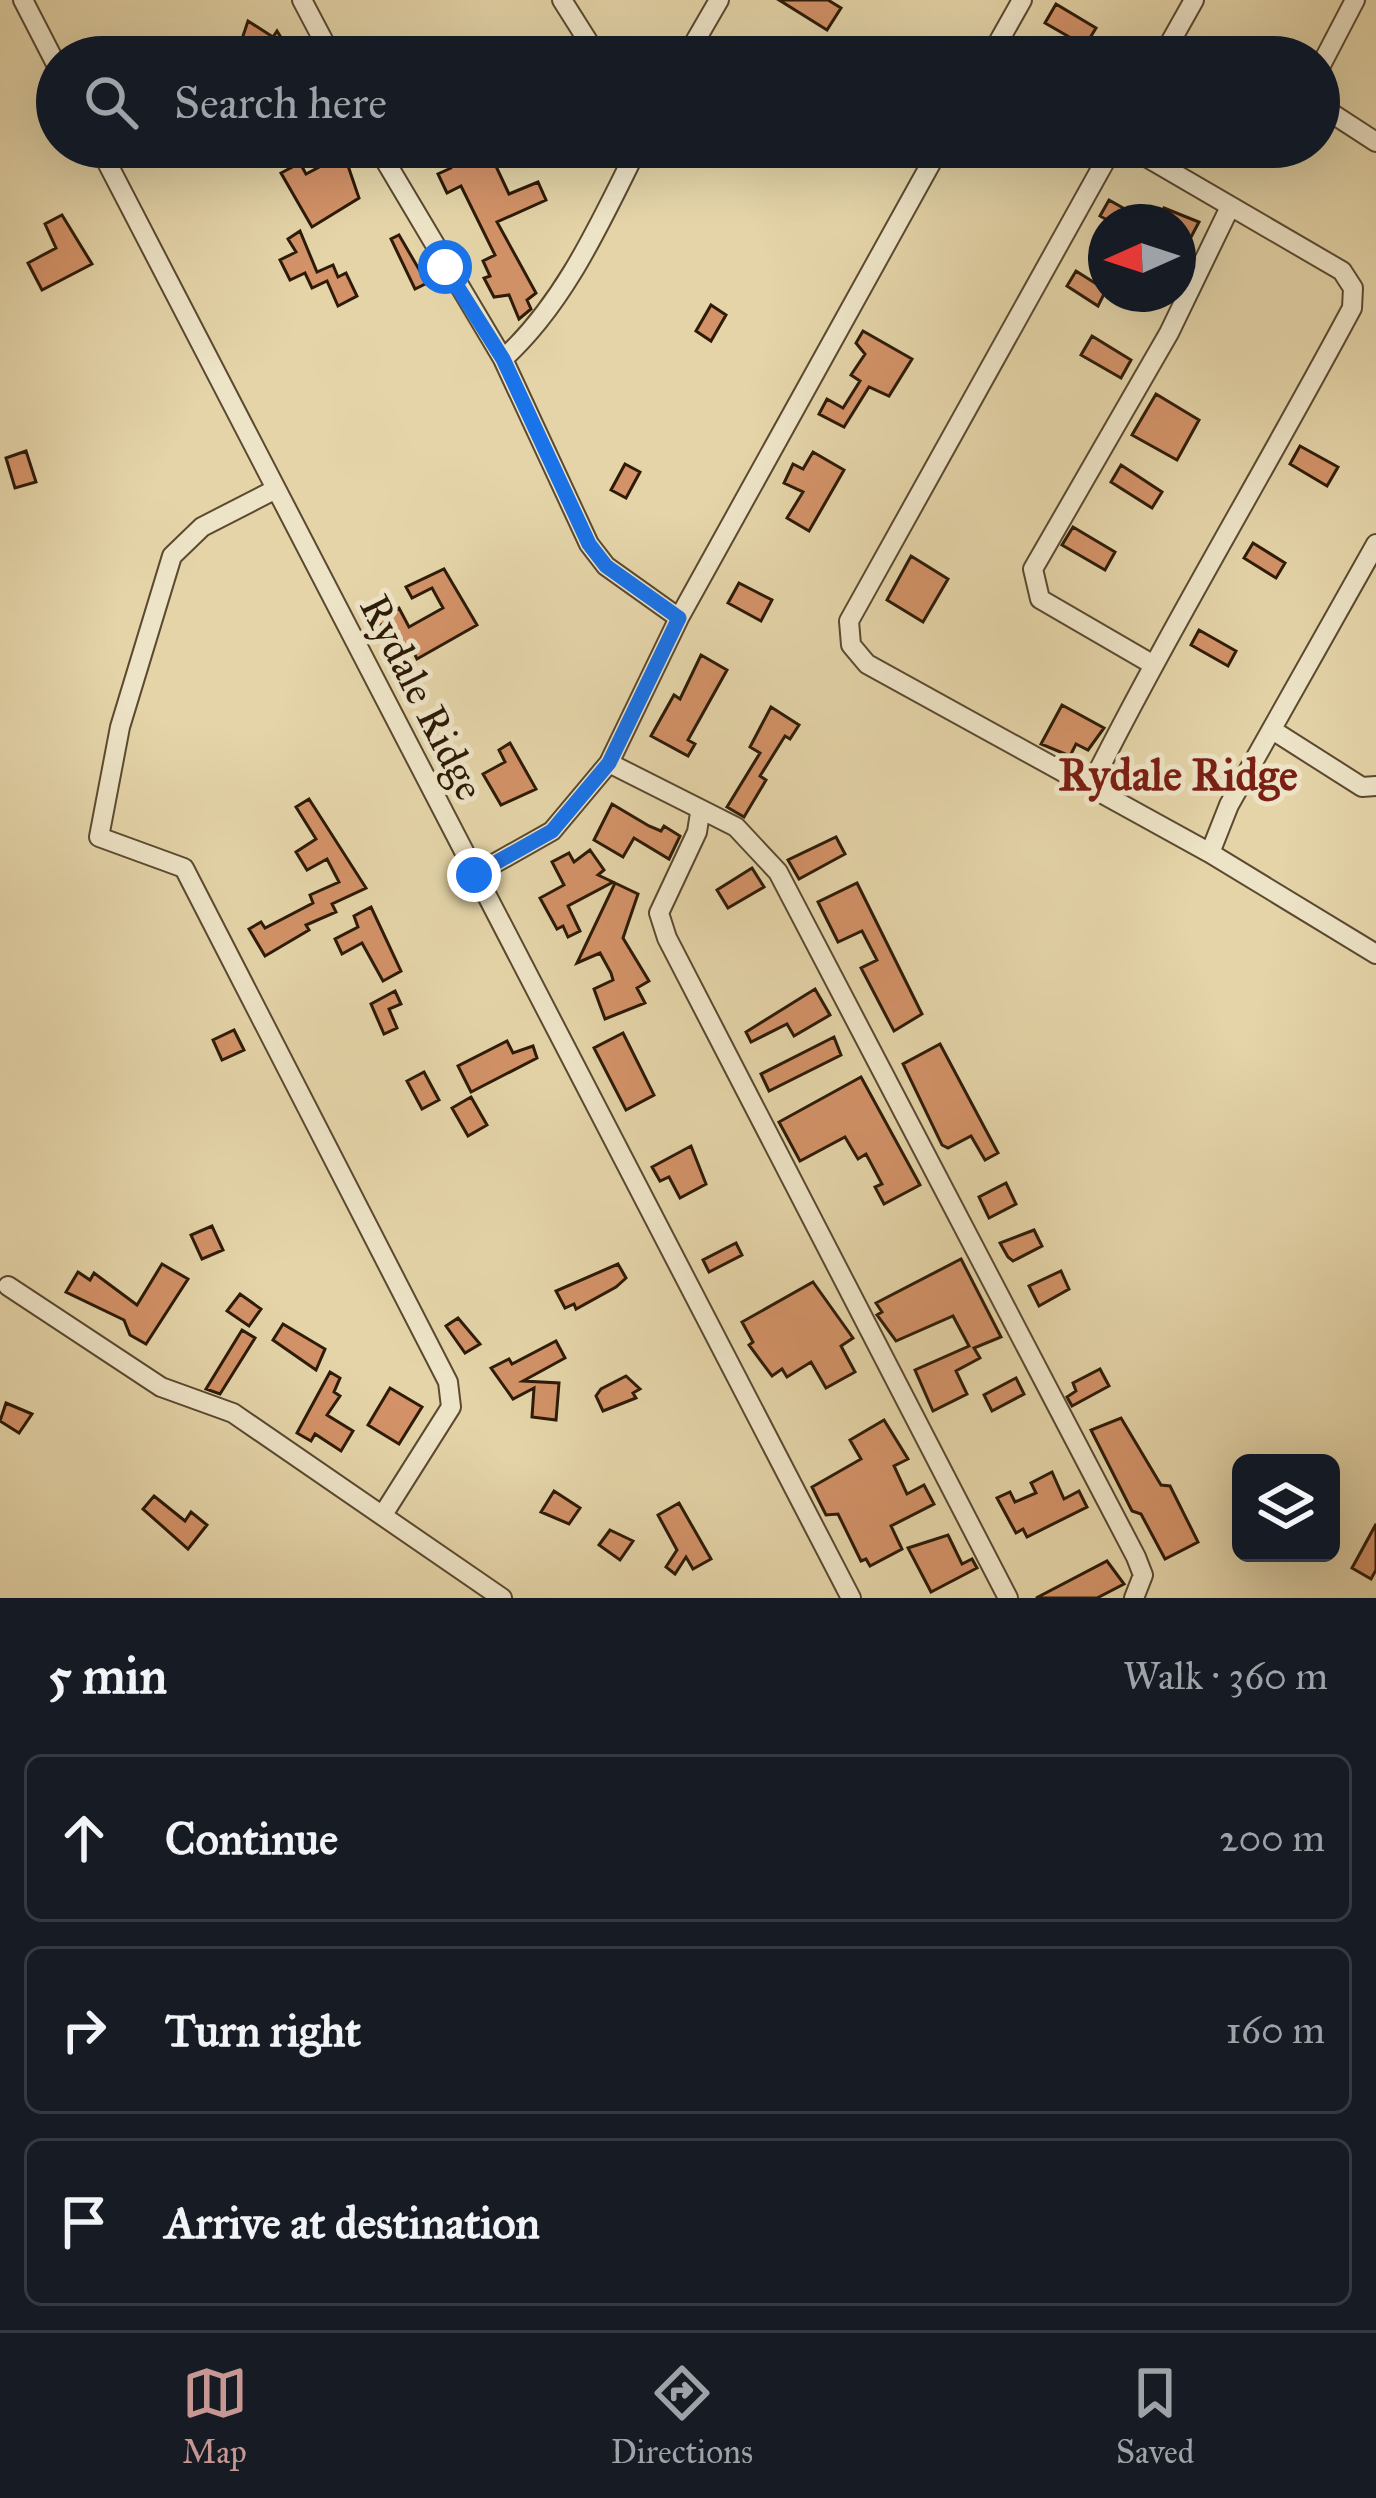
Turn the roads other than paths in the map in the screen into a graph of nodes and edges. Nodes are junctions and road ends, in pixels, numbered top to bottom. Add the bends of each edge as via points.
1 (23, 0) edge
2 (302, 0) edge
3 (562, 0) edge
4 (719, 0) edge
5 (1022, 0) edge
6 (1194, 0) edge
7 (1355, 0) edge
8 (42, 36) edge
9 (321, 36) edge
10 (585, 36) edge
11 (698, 36) edge
12 (1002, 36) edge
13 (1174, 36) edge
14 (1336, 36) edge
15 (1340, 119) edge
16 (1376, 142) edge
17 (110, 168) edge
18 (389, 168) edge
19 (628, 168) edge
20 (928, 168) edge
21 (1101, 168) edge
22 (1163, 168) edge
23 (1229, 209) junction
24 (503, 359) junction
25 (276, 489) junction
26 (1376, 544) edge
27 (679, 618) junction
28 (1152, 664) junction
29 (1274, 731) junction
30 (609, 763) junction
31 (1376, 786) edge
32 (1090, 787) junction
33 (700, 813) junction
34 (1210, 853) junction
35 (474, 875) junction
36 (1376, 954) edge
37 (8, 1286) dead end
38 (384, 1513) junction
39 (502, 1598) edge
40 (851, 1598) edge
41 (1008, 1598) edge
42 (1134, 1598) edge

1 - 8 street
2 - 9 street
3 - 10 street
4 - 11 street
5 - 12 street
6 - 13 street
7 - 14 street
15 - 16 street
17 - 25 street, Rydale Ridge
18 - 24 street
19 - 24 street via 533,332
20 - 27 street
21 - 32 street via 849,620 851,645 867,664
22 - 23 street
23 - 28 street via 1033,569 1040,599
23 - 28 street via 1342,271 1353,288 1352,308
24 - 27 street via 589,544 606,566
25 - 35 street, Rydale Ridge
25 - 38 street via 202,527 172,556 120,727 99,837 184,868 448,1382 451,1407
26 - 29 street
27 - 30 street
28 - 32 street
29 - 31 street via 1362,787
29 - 34 street
30 - 33 street
30 - 35 street via 552,831
32 - 34 street
33 - 41 street via 659,914 668,938
33 - 42 street via 736,827 778,872 1136,1557 1143,1574
34 - 36 street
35 - 40 street, Rydale Ridge
37 - 38 street via 161,1387 233,1413
38 - 39 street

